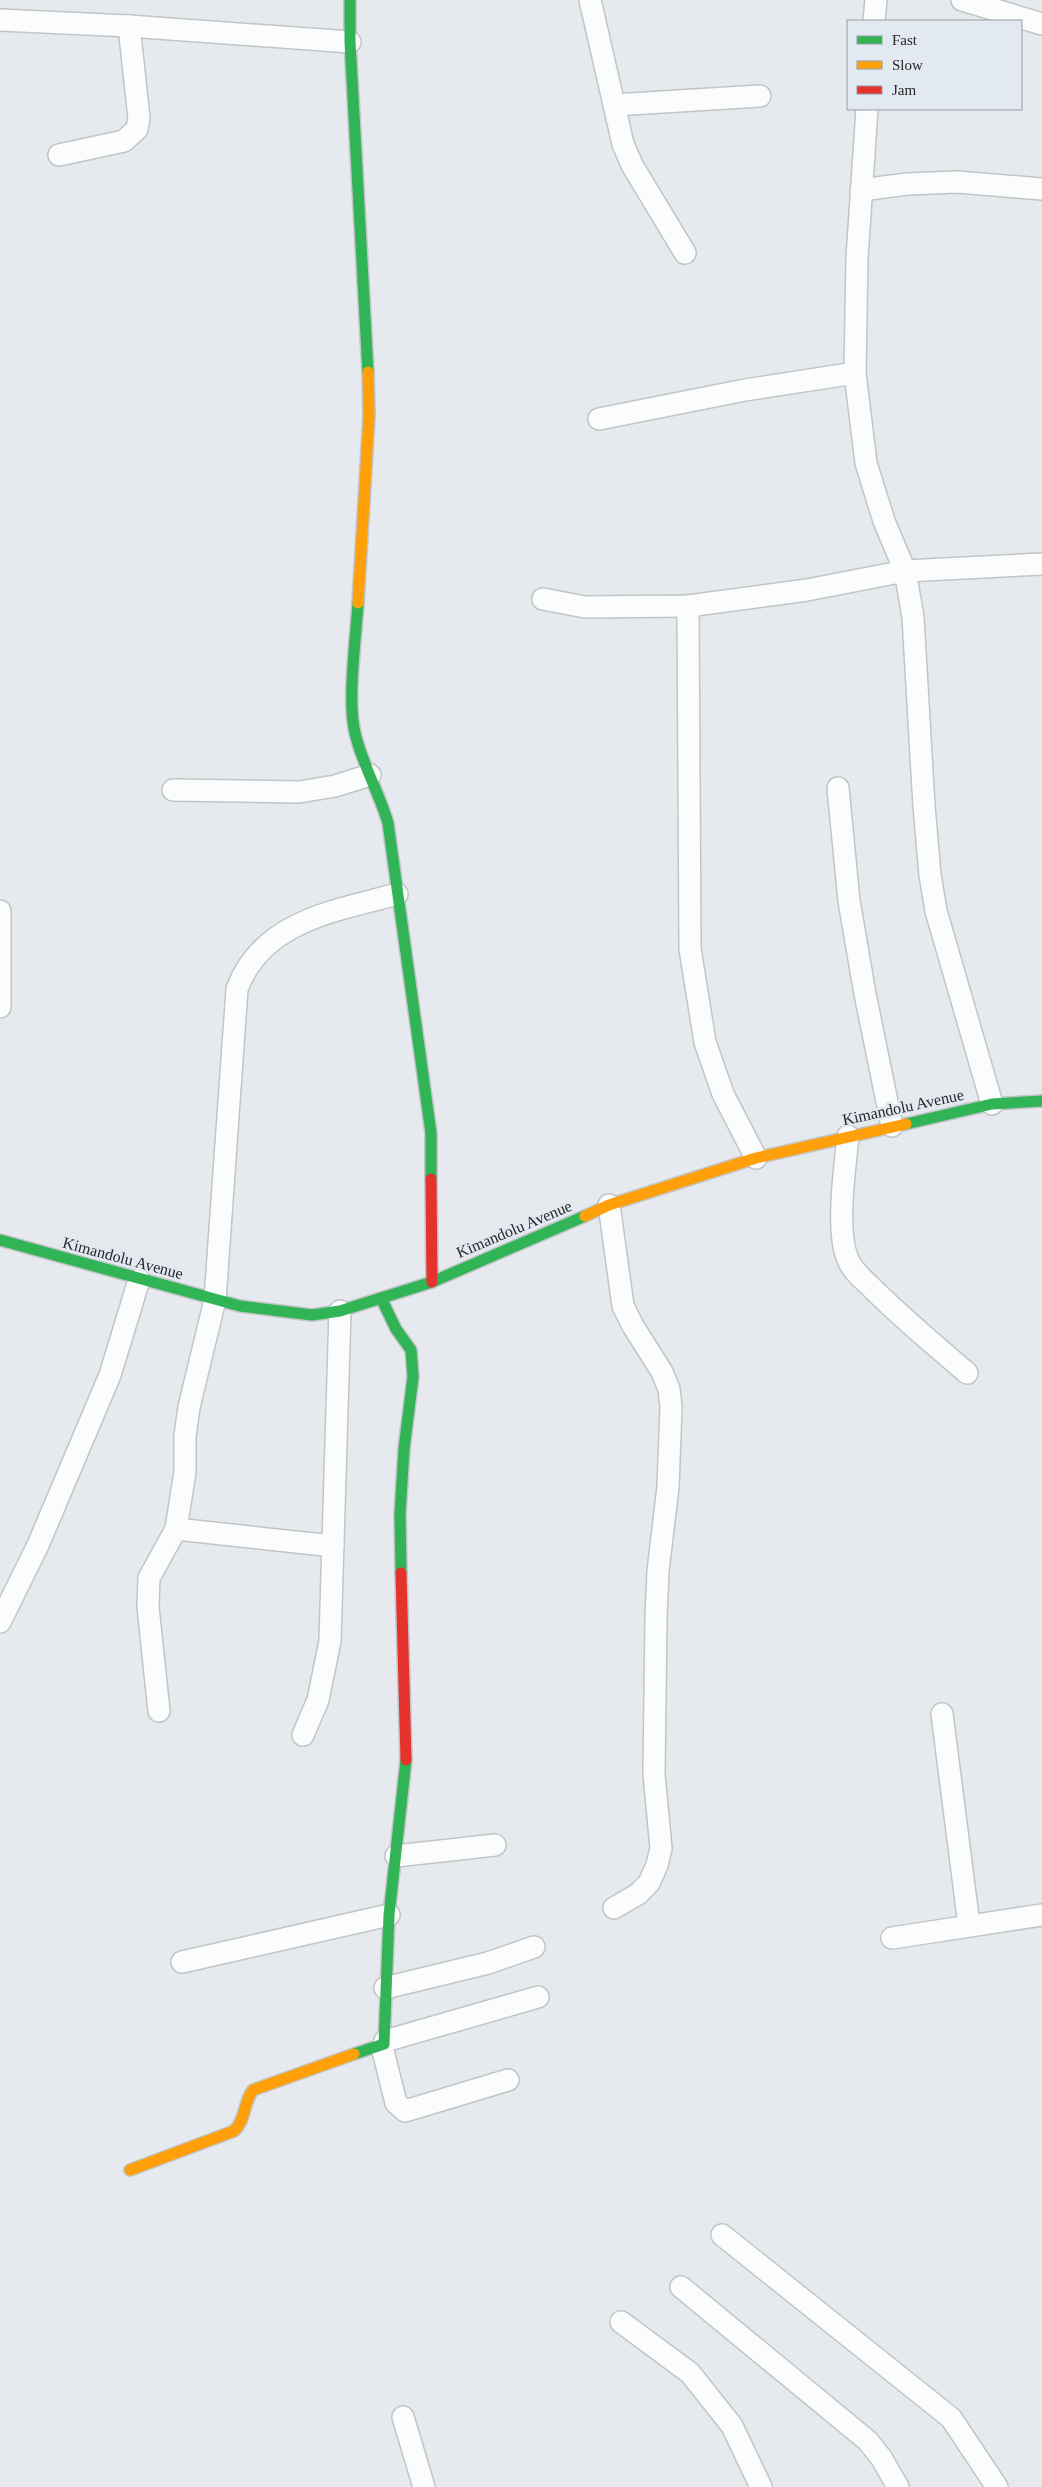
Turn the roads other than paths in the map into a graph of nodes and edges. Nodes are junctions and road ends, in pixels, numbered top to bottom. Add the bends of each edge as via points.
1 (350, 0) edge
2 (590, 0) edge
3 (876, 0) edge
4 (962, 0) edge
5 (0, 20) edge
6 (874, 20) edge
7 (1042, 24) edge
8 (129, 26) junction
9 (350, 42) junction
10 (760, 96) dead end
11 (614, 105) junction
12 (867, 110) edge
13 (59, 155) dead end
14 (1042, 189) edge
15 (861, 190) junction
16 (685, 253) dead end
17 (855, 373) junction
18 (599, 419) dead end
19 (1042, 564) edge
20 (905, 570) junction
21 (543, 599) dead end
22 (688, 606) junction
23 (370, 775) junction
24 (838, 788) dead end
25 (173, 790) dead end
26 (397, 894) junction
27 (0, 911) edge
28 (0, 1007) edge
29 (1042, 1101) edge
30 (992, 1104) junction
31 (892, 1126) junction
32 (848, 1136) junction
33 (756, 1158) junction
34 (609, 1205) junction
35 (0, 1240) edge
36 (140, 1280) junction
37 (432, 1282) junction
38 (381, 1298) junction
39 (215, 1300) junction
40 (340, 1311) junction
41 (967, 1373) dead end
42 (176, 1529) junction
43 (333, 1546) junction
44 (0, 1622) edge
45 (159, 1712) dead end
46 (942, 1714) dead end
47 (304, 1736) dead end
48 (495, 1845) dead end
49 (396, 1856) junction
50 (614, 1908) dead end
51 (389, 1915) junction
52 (1042, 1915) edge
53 (969, 1925) junction
54 (892, 1938) dead end
55 (534, 1948) dead end
56 (182, 1962) dead end
57 (385, 1988) junction
58 (538, 1996) dead end
59 (384, 2044) junction
60 (508, 2080) dead end
61 (130, 2170) dead end
62 (722, 2235) dead end
63 (681, 2287) dead end
64 (621, 2322) dead end
65 (403, 2417) dead end
66 (424, 2487) edge
67 (761, 2487) edge
68 (898, 2487) edge
69 (996, 2487) edge

1 - 9 street
2 - 11 street
3 - 6 street
4 - 7 street
5 - 8 street
8 - 9 street
8 - 13 street via 139,118 137,130 124,141
9 - 23 street via 368,335 369,416 352,709 354,732
10 - 11 street
11 - 16 street via 623,144 632,165
12 - 15 street
14 - 15 street via 957,182
15 - 17 street
17 - 18 street via 745,390
17 - 20 street via 866,463 884,521
19 - 20 street
20 - 22 street via 806,590
20 - 30 street via 913,617 930,875 943,941
21 - 22 street via 585,607
22 - 33 street via 690,949 705,1042 723,1094
23 - 25 street via 335,786 299,792
23 - 26 street via 388,823
24 - 31 street via 849,901
26 - 37 street via 431,1133
26 - 39 street via 323,914 289,929 266,944 244,972 235,1006
27 - 28 street
29 - 30 street, Kimandolu Avenue
30 - 31 street, Kimandolu Avenue
31 - 32 street, Kimandolu Avenue
32 - 33 street, Kimandolu Avenue
32 - 41 street via 842,1190 847,1259 893,1308
33 - 34 street, Kimandolu Avenue
34 - 37 street, Kimandolu Avenue
34 - 50 street via 623,1306 662,1372 669,1389 671,1407 655,1655 654,1774 662,1848 649,1883 638,1894
35 - 36 street, Kimandolu Avenue
36 - 39 street, Kimandolu Avenue
36 - 44 street via 110,1374 38,1545
37 - 38 street, Kimandolu Avenue
38 - 40 street, Kimandolu Avenue
38 - 49 street via 410,1350 413,1362 400,1514 406,1760
39 - 40 street, Kimandolu Avenue via 312,1316
39 - 42 street via 189,1406 185,1472
40 - 43 street
42 - 43 street
42 - 45 street via 149,1578
43 - 47 street via 330,1641 318,1700
46 - 53 street
48 - 49 street
49 - 51 street
51 - 56 street
51 - 57 street
52 - 53 street
53 - 54 street
55 - 57 street via 488,1963
57 - 59 street
58 - 59 street
59 - 60 street via 396,2103 404,2111
59 - 61 street via 253,2090 246,2098 240,2126 234,2131
62 - 69 street via 951,2418
63 - 68 street via 868,2442
64 - 67 street via 690,2373 732,2426
65 - 66 street

